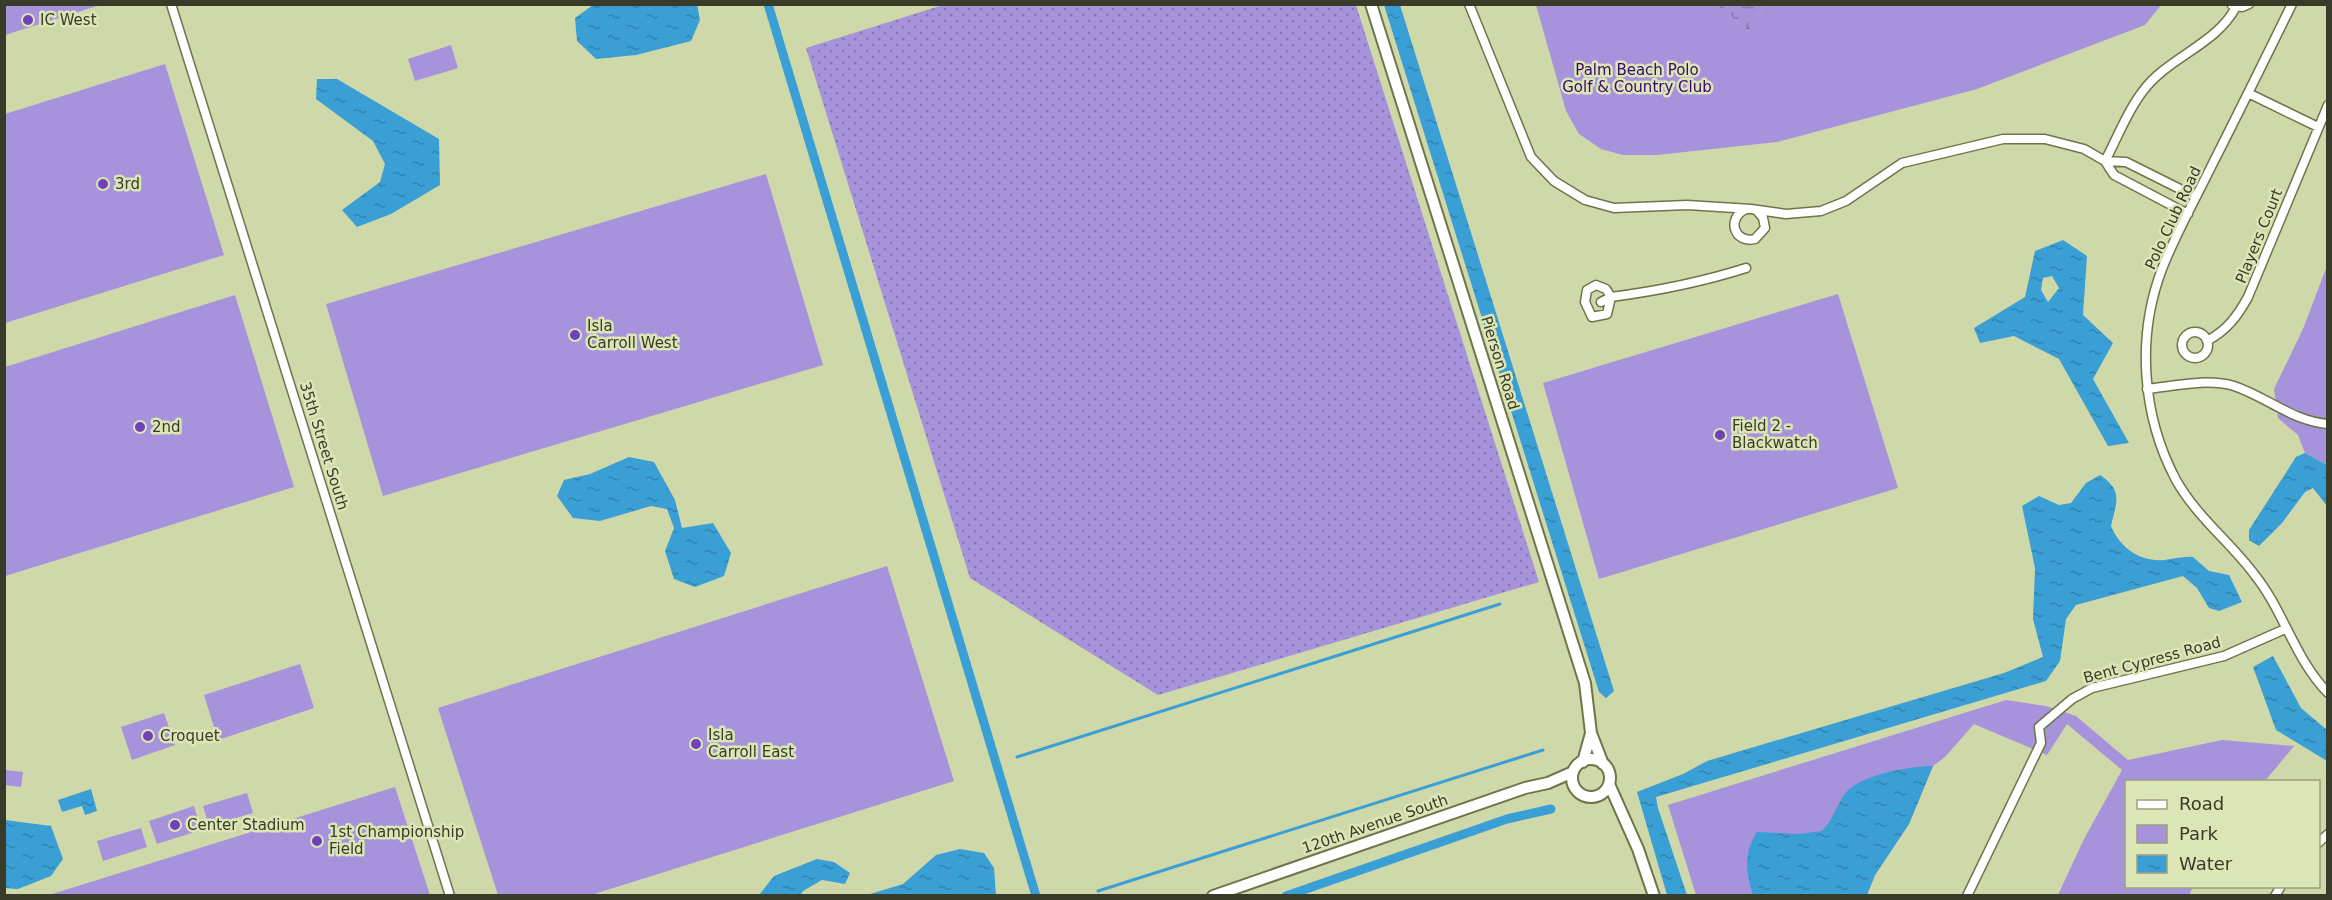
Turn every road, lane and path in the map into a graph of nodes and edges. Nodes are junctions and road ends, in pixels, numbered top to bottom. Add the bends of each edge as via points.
1 (171, 4) edge
2 (1371, 4) edge
3 (1469, 4) edge
4 (2249, 4) edge
5 (2292, 4) edge
6 (2234, 6) edge
7 (2248, 93) junction
8 (2328, 105) edge
9 (2318, 127) junction
10 (2105, 161) junction
11 (2196, 197) junction
12 (1746, 209) junction
13 (1756, 210) junction
14 (2188, 214) junction
15 (1746, 268) dead end
16 (1600, 302) dead end
17 (2207, 341) dead end
18 (2147, 389) junction
19 (2328, 424) edge
20 (2285, 629) junction
21 (2328, 693) edge
22 (1591, 733) junction
23 (1583, 762) junction
24 (1603, 764) junction
25 (1574, 772) junction
26 (1548, 783) junction
27 (1609, 784) junction
28 (1575, 788) junction
29 (1596, 796) junction
30 (1622, 819) junction
31 (450, 896) edge
32 (1213, 896) edge
33 (1654, 896) edge
34 (1967, 896) edge

1 - 31 street, 35th Street South
2 - 22 street, Pierson Road via 1585,683
3 - 12 street via 1531,157 1554,181 1586,200 1614,208 1687,205
4 - 6 street
5 - 7 street, Polo Club Road
6 - 10 street via 2220,28 2143,91
7 - 9 street
7 - 11 street, Polo Club Road
8 - 9 street, Players Court
9 - 17 street, Players Court via 2248,297 2224,332
10 - 11 street via 2126,162
10 - 13 street via 2084,149 2045,140 2003,139 1902,163 1846,201 1821,211 1786,214
10 - 14 street via 2114,175
11 - 14 street, Polo Club Road
12 - 13 street
12 - 13 street via 1737,214 1734,224 1737,234 1750,240 1760,236 1765,228
14 - 18 street, Polo Club Road via 2153,296 2146,347
15 - 16 street
18 - 19 street via 2219,383 2245,390 2304,420
18 - 20 street, Polo Club Road via 2159,440 2176,480 2212,529 2254,573
20 - 21 street, Polo Club Road via 2308,669
20 - 34 street, Bent Cypress Road via 2224,656 2100,686 2072,699 2039,728 2041,743
22 - 23 street, Pierson Road
22 - 24 street, Pierson Road
23 - 24 street
23 - 25 street
24 - 27 street
25 - 26 street, 120th Avenue South
25 - 28 street
26 - 28 street, 120th Avenue South
26 - 32 street, 120th Avenue South
27 - 29 street
27 - 30 street
28 - 29 street via 1586,796
29 - 30 street
30 - 33 street via 1638,849

